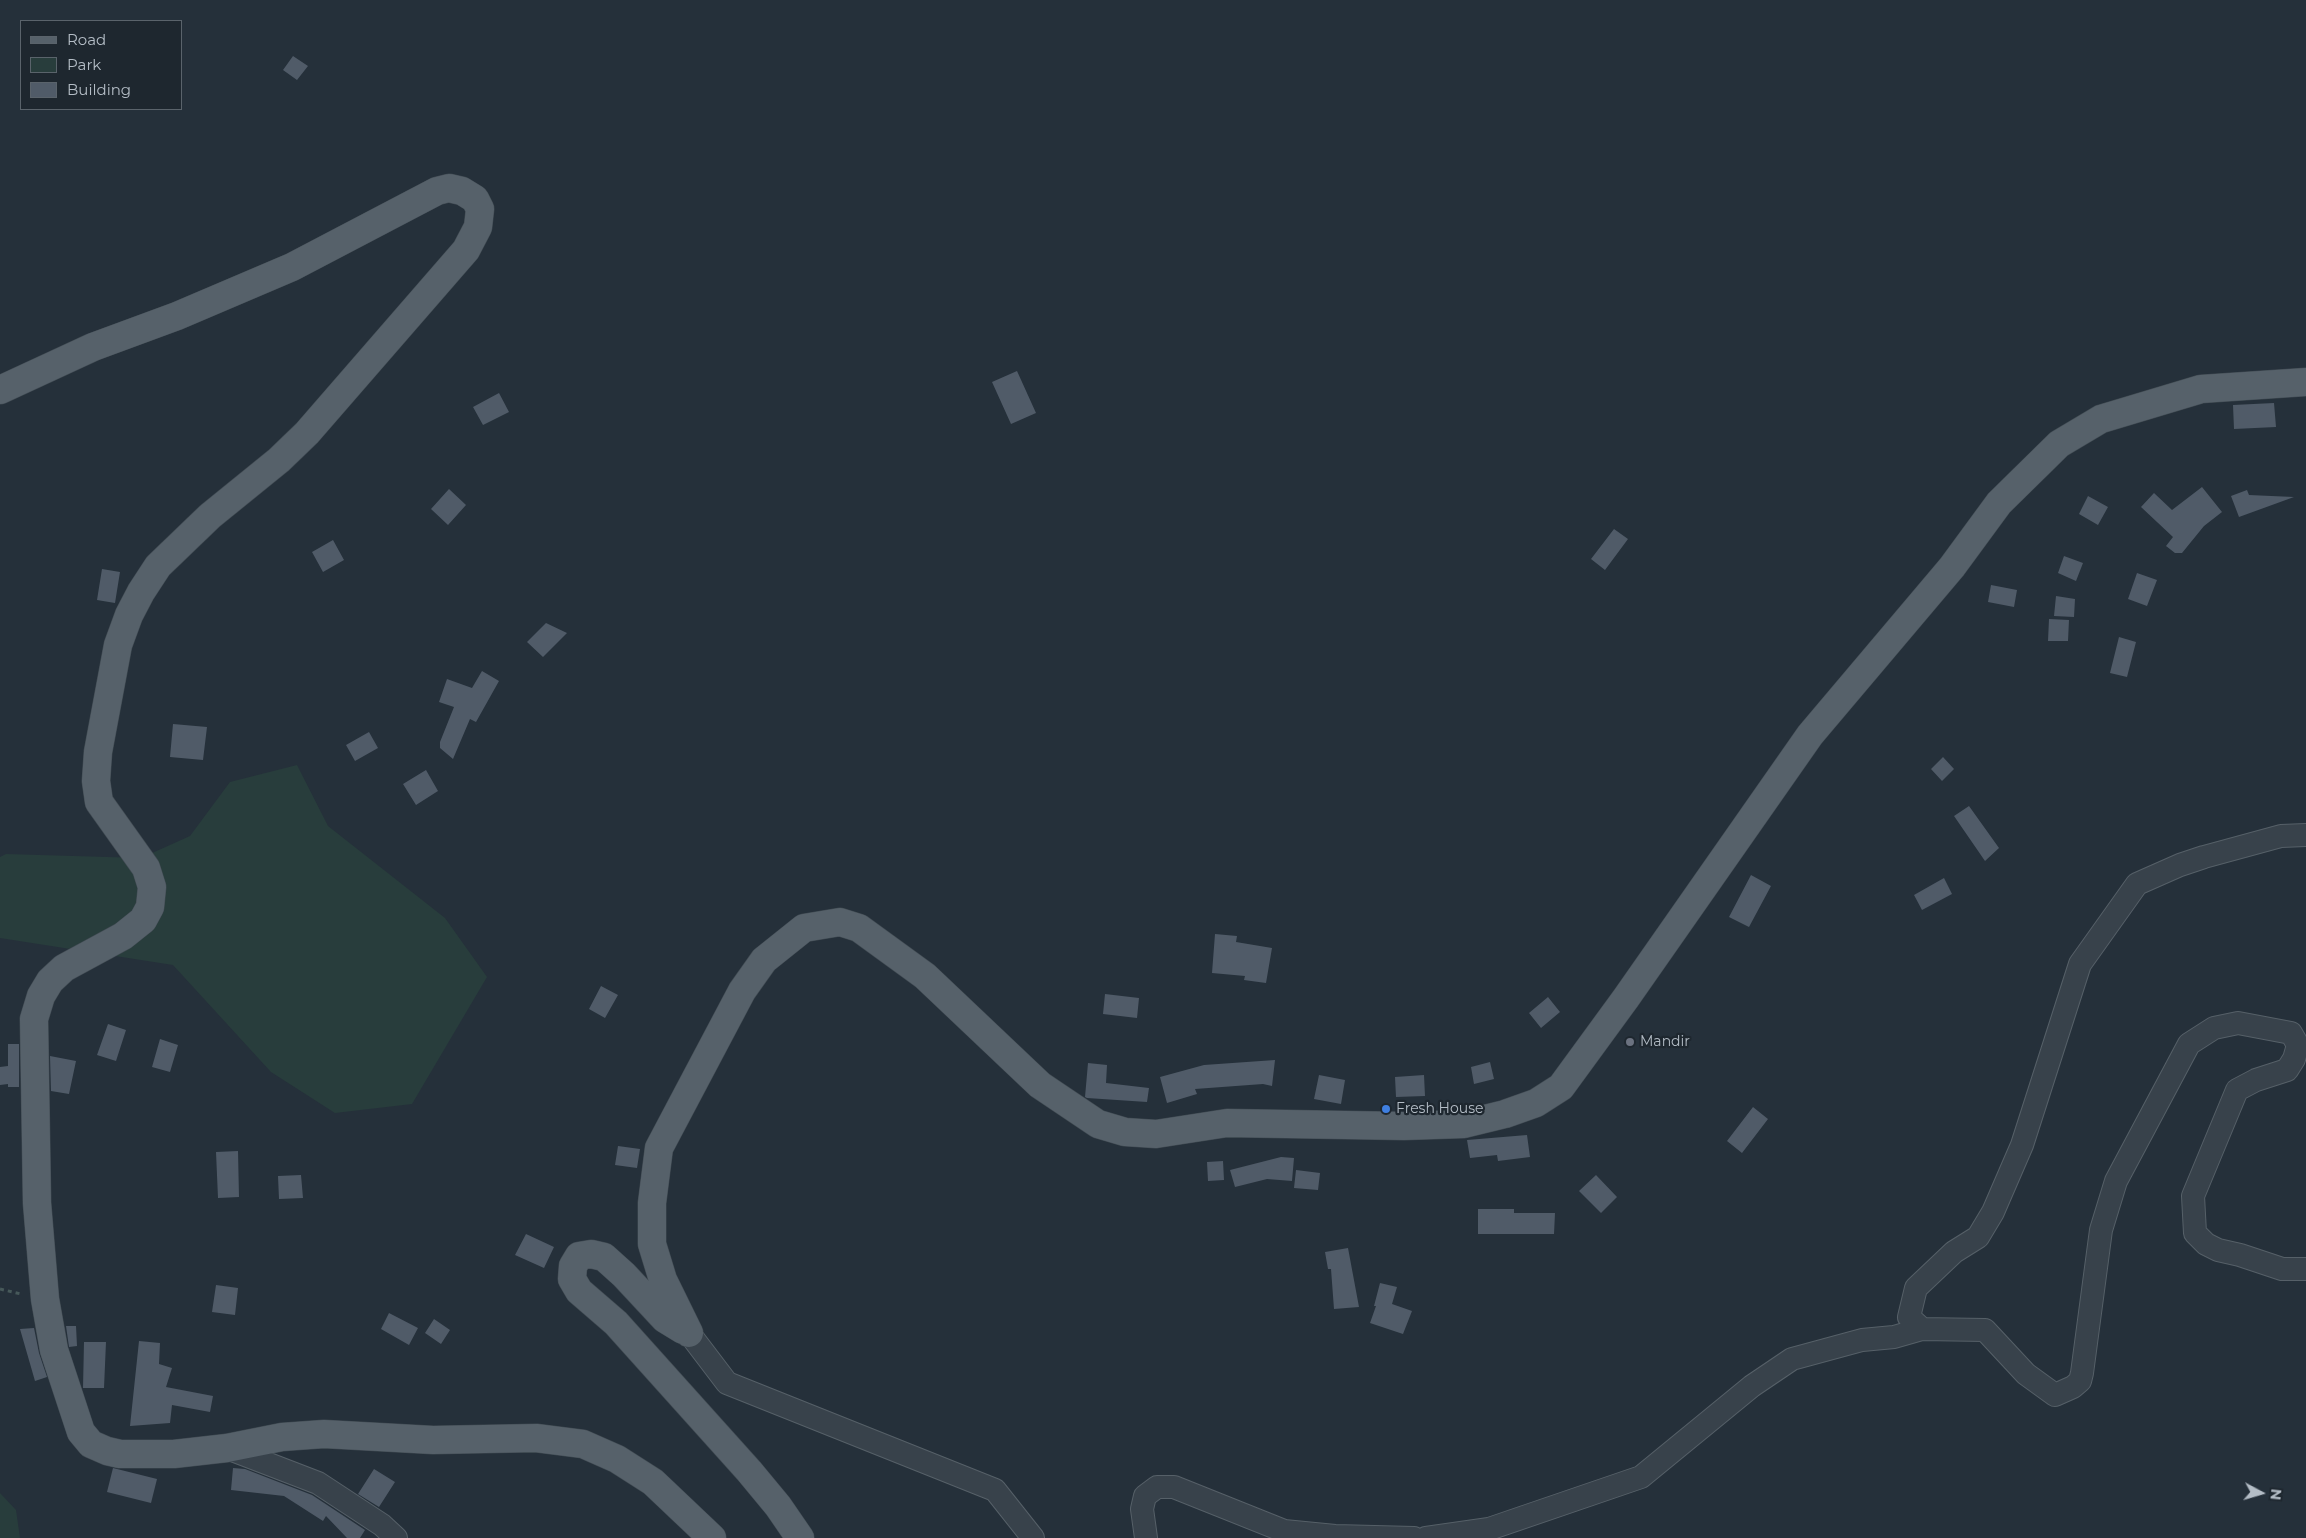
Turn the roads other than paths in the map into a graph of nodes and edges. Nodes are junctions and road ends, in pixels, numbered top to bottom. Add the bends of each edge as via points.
1 (2306, 382) edge
2 (0, 390) edge
3 (2306, 835) edge
4 (2306, 1269) edge
5 (1922, 1329) junction
6 (689, 1332) junction
7 (227, 1448) junction
8 (396, 1538) edge
9 (712, 1538) edge
10 (800, 1538) edge
11 (1033, 1538) edge
12 (1146, 1538) edge
13 (1414, 1538) edge
14 (1426, 1538) edge

1 - 6 main road via 2201,389 2102,419 2060,444 1999,503 1952,567 1810,735 1561,1087 1536,1103 1513,1112 1464,1124 1227,1123 1156,1134 1125,1132 1098,1124 1040,1085 925,976 859,928 840,922 804,928 764,960 742,991 659,1148 652,1204 652,1244 663,1280
2 - 7 main road via 93,347 177,316 292,267 437,191 449,188 462,192 475,199 480,209 478,227 466,250 307,432 280,460 176,547 158,566 141,592 118,645 98,752 96,781 99,802 146,868 152,887 150,907 143,920 123,936 64,968 50,981 34,1019 37,1203 45,1299 54,1350 81,1432 91,1444 120,1454 174,1454
3 - 5 street via 2281,836 2204,857 2137,884 2080,964 2022,1145 1993,1212 1978,1237 1954,1252 1916,1288 1909,1317
4 - 5 street via 2282,1269 2218,1250 2195,1233 2192,1196 2237,1090 2287,1070 2298,1045 2291,1033 2238,1023 2214,1028 2189,1044 2116,1181 2101,1230 2080,1381 2055,1395 2026,1374 1985,1330
5 - 14 street via 1894,1337 1862,1340 1792,1359 1752,1386 1641,1477 1489,1529
6 - 10 main road via 665,1318 604,1257 579,1256 573,1266 572,1279 579,1290 616,1323 669,1382 778,1506
6 - 11 street via 727,1383 995,1490
7 - 8 street via 318,1483 382,1525
7 - 9 main road via 324,1434 424,1440 536,1438 583,1444 617,1459 653,1482
12 - 13 street via 1142,1509 1145,1496 1157,1487 1174,1487 1284,1530 1335,1536

